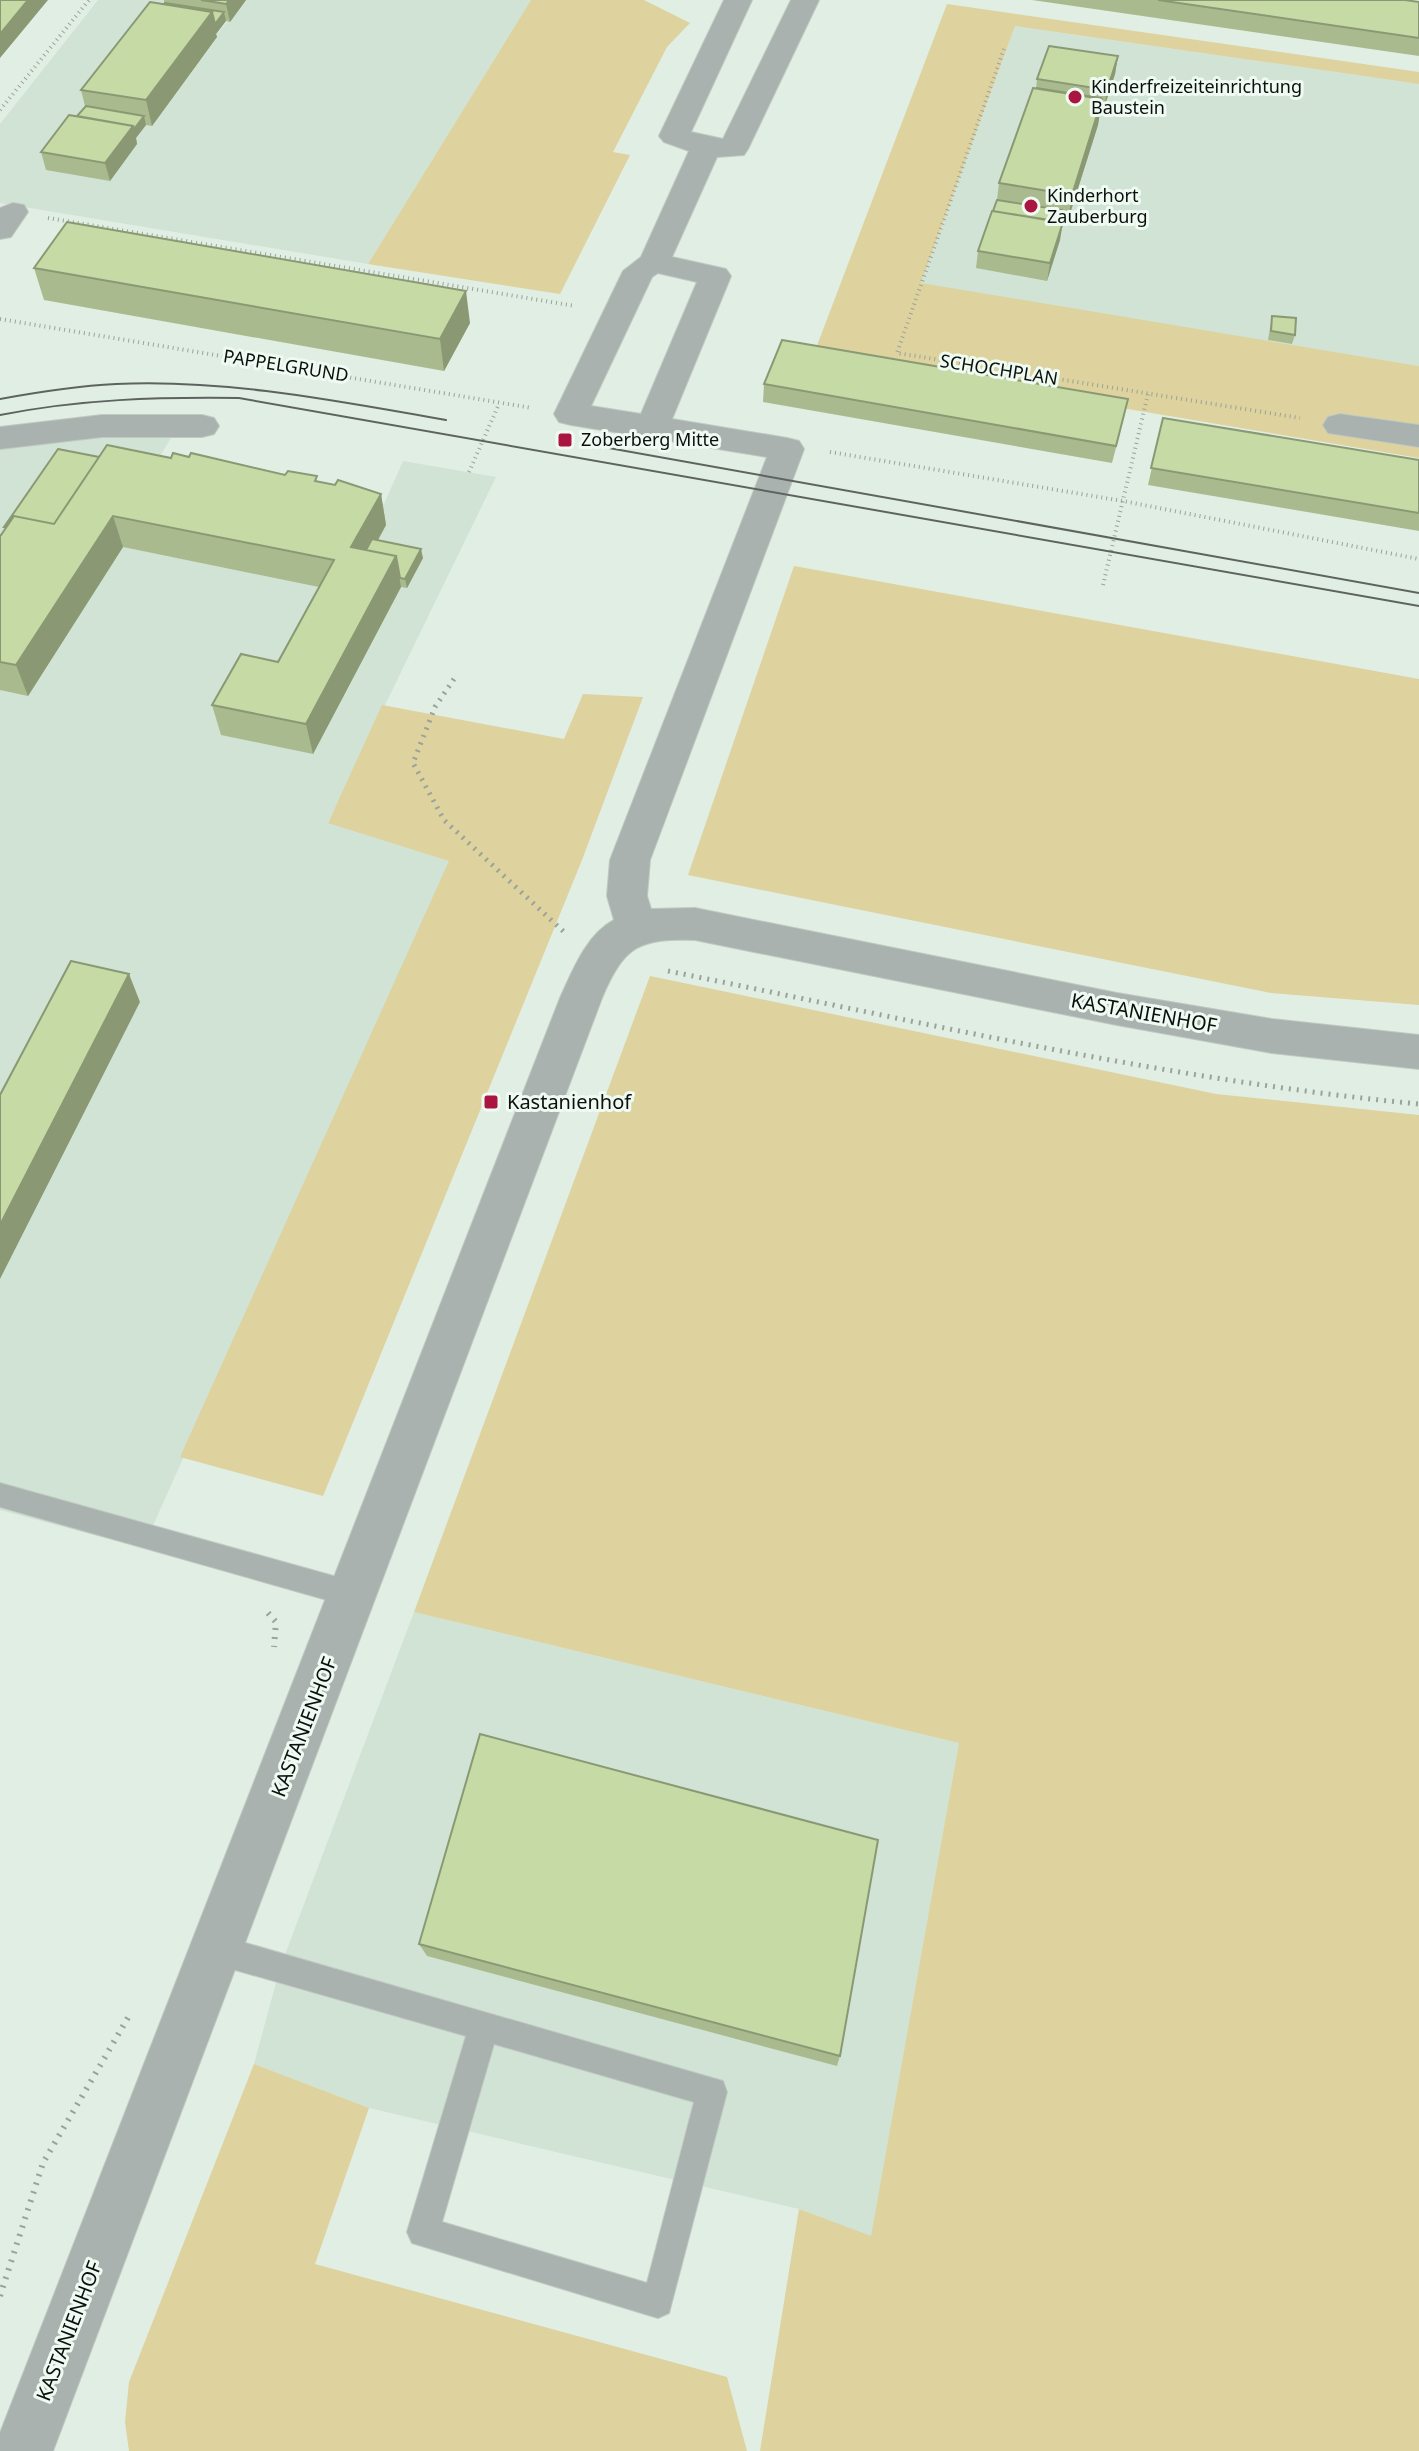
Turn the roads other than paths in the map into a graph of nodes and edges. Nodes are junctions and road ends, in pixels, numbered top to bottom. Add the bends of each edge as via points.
1 (738, 0) edge
2 (805, 0) edge
3 (706, 147) junction
4 (654, 263) junction
5 (1340, 425) road end
6 (202, 426) dead end
7 (653, 426) junction
8 (1419, 436) edge
9 (0, 438) edge
10 (637, 929) junction
11 (1419, 1052) edge
12 (0, 1495) edge
13 (355, 1595) junction
14 (218, 1950) junction
15 (484, 2026) junction
16 (23, 2451) edge

1 - 3 street via 674,136
2 - 3 street via 733,149
3 - 4 street
4 - 7 street via 715,276
4 - 7 street via 639,271 571,414
5 - 8 street
6 - 9 street via 102,426
7 - 10 street via 787,449 630,860 626,884
10 - 11 street, KASTANIENHOF via 664,922 695,924 1117,1009 1272,1036
10 - 13 street, KASTANIENHOF via 583,946
12 - 13 lane
13 - 14 street, KASTANIENHOF
14 - 15 lane
14 - 16 street, KASTANIENHOF
15 - 15 lane via 423,2232 658,2302 712,2092

